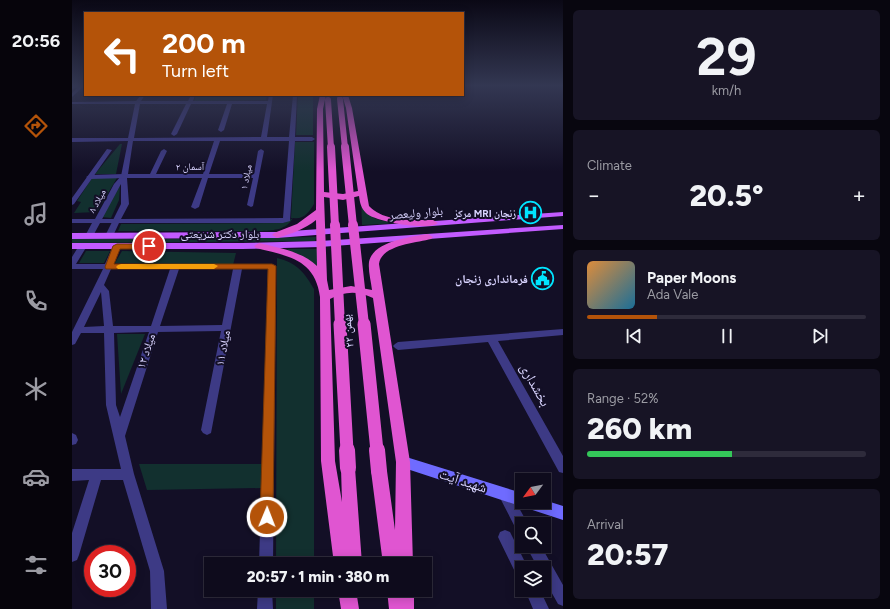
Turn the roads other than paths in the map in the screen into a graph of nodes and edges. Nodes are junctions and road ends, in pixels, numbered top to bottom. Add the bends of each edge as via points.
1 (136, 113) edge
2 (184, 113) edge
3 (226, 113) edge
4 (268, 113) edge
5 (294, 113) edge
6 (320, 113) edge
7 (327, 113) edge
8 (344, 113) edge
9 (351, 113) edge
10 (221, 130) dead end
11 (174, 134) dead end
12 (218, 139) junction
13 (264, 139) junction
14 (292, 139) junction
15 (312, 139) dead end
16 (72, 140) edge
17 (131, 140) junction
18 (109, 150) dead end
19 (164, 151) dead end
20 (261, 151) dead end
21 (124, 176) junction
22 (152, 176) junction
23 (206, 176) junction
24 (256, 176) junction
25 (90, 177) junction
26 (363, 193) junction
27 (321, 194) junction
28 (72, 203) edge
29 (251, 206) dead end
30 (195, 207) dead end
31 (320, 212) junction
32 (563, 214) edge
33 (72, 221) edge
34 (97, 221) junction
35 (116, 221) junction
36 (433, 223) junction
37 (563, 227) edge
38 (320, 232) junction
39 (277, 235) junction
40 (72, 236) edge
41 (89, 236) junction
42 (109, 236) junction
43 (428, 237) junction
44 (320, 244) junction
45 (72, 246) edge
46 (83, 246) junction
47 (117, 246) junction
48 (259, 246) junction
49 (72, 266) edge
50 (238, 266) junction
51 (109, 267) junction
52 (175, 267) junction
53 (322, 280) junction
54 (100, 285) junction
55 (378, 296) junction
56 (325, 297) junction
57 (226, 328) junction
58 (153, 329) junction
59 (78, 330) junction
60 (109, 330) junction
61 (562, 333) edge
62 (492, 338) junction
63 (72, 342) edge
64 (398, 346) dead end
65 (207, 430) dead end
66 (118, 436) junction
67 (403, 462) junction
68 (563, 468) edge
69 (97, 474) junction
70 (128, 474) junction
71 (72, 475) edge
72 (504, 494) junction
73 (515, 498) edge
74 (551, 509) edge
75 (563, 513) edge
76 (517, 517) edge
77 (505, 537) dead end
78 (537, 553) edge
79 (72, 555) edge
80 (266, 557) edge
81 (342, 557) edge
82 (353, 557) edge
83 (391, 557) edge
84 (404, 557) edge
85 (517, 561) edge
86 (265, 597) edge
87 (348, 597) edge
88 (355, 597) edge
89 (397, 597) edge
90 (405, 597) edge
91 (535, 597) edge
92 (563, 599) edge
93 (159, 609) edge
94 (265, 609) edge
95 (350, 609) edge
96 (356, 609) edge
97 (398, 609) edge
98 (405, 609) edge
99 (541, 609) edge

1 - 17 street, میلاد ۸
2 - 11 street
3 - 10 street
4 - 13 street
5 - 14 street
6 - 27 highway
7 - 82 highway, ۲۲ بهمن, bridge
8 - 83 highway, ۲۲ بهمن, bridge via 379,471
9 - 26 highway
12 - 13 street
12 - 17 street
12 - 23 street
13 - 14 street
14 - 15 street
14 - 35 street via 287,219
16 - 17 street
17 - 21 street, میلاد ۸
18 - 25 street, میلاد ۸
19 - 22 street
20 - 24 street, میلاد ۱
21 - 22 street, آسمان ۲
21 - 25 street
21 - 34 street, میلاد ۸
21 - 35 street, میلاد ۸ via 125,204
22 - 23 street, آسمان ۲
23 - 24 street, آسمان ۲
23 - 30 street
24 - 29 street, میلاد ۱
25 - 28 street, میلاد ۸
26 - 27 highway via 343,197
26 - 36 highway via 365,206 375,215 396,220
27 - 31 highway
31 - 38 highway
31 - 39 highway via 302,227
32 - 36 main road, بلوار ولیعصر
33 - 34 street
34 - 35 street
34 - 41 street, میلاد ۸
35 - 42 street, میلاد ۸
36 - 38 main road, بلوار ولیعصر
37 - 43 main road, بلوار ولیعصر
38 - 39 main road, بلوار دکتر شریعتی
38 - 44 highway
39 - 42 main road, بلوار دکتر شریعتی
40 - 41 main road, بلوار دکتر شریعتی
41 - 42 main road, بلوار دکتر شریعتی
43 - 44 main road, بلوار ولیعصر
43 - 55 highway via 390,246 380,252 375,259 374,269
44 - 48 main road, بلوار دکتر شریعتی
44 - 53 highway
45 - 46 main road, بلوار دکتر شریعتی
46 - 47 main road, بلوار دکتر شریعتی
46 - 49 street
47 - 48 main road, بلوار دکتر شریعتی
47 - 51 street
48 - 53 highway via 306,261
49 - 51 street
50 - 52 street
50 - 57 street, میلاد ۱۱
50 - 80 street via 272,266
51 - 52 street
51 - 54 street
52 - 58 street, میلاد ۱۲
53 - 56 highway
54 - 59 street
54 - 60 street via 105,291
55 - 56 highway via 365,290 350,288 340,289
55 - 67 highway
56 - 81 highway via 328,462
57 - 58 street
57 - 65 street, میلاد ۱۱
58 - 60 street
58 - 66 street, میلاد ۱۲
59 - 60 street
59 - 63 street
60 - 66 street via 111,405
61 - 62 street
62 - 64 street
62 - 68 street, بخشداری
66 - 70 street
67 - 72 main road, شهید آیت
67 - 84 highway
69 - 70 street
69 - 71 street
69 - 79 street
70 - 93 street via 157,572
72 - 73 main road, شهید آیت
72 - 76 street
74 - 75 main road
77 - 85 street
78 - 92 street
86 - 94 street
87 - 95 highway
88 - 96 highway
89 - 97 highway
90 - 98 highway
91 - 99 street

